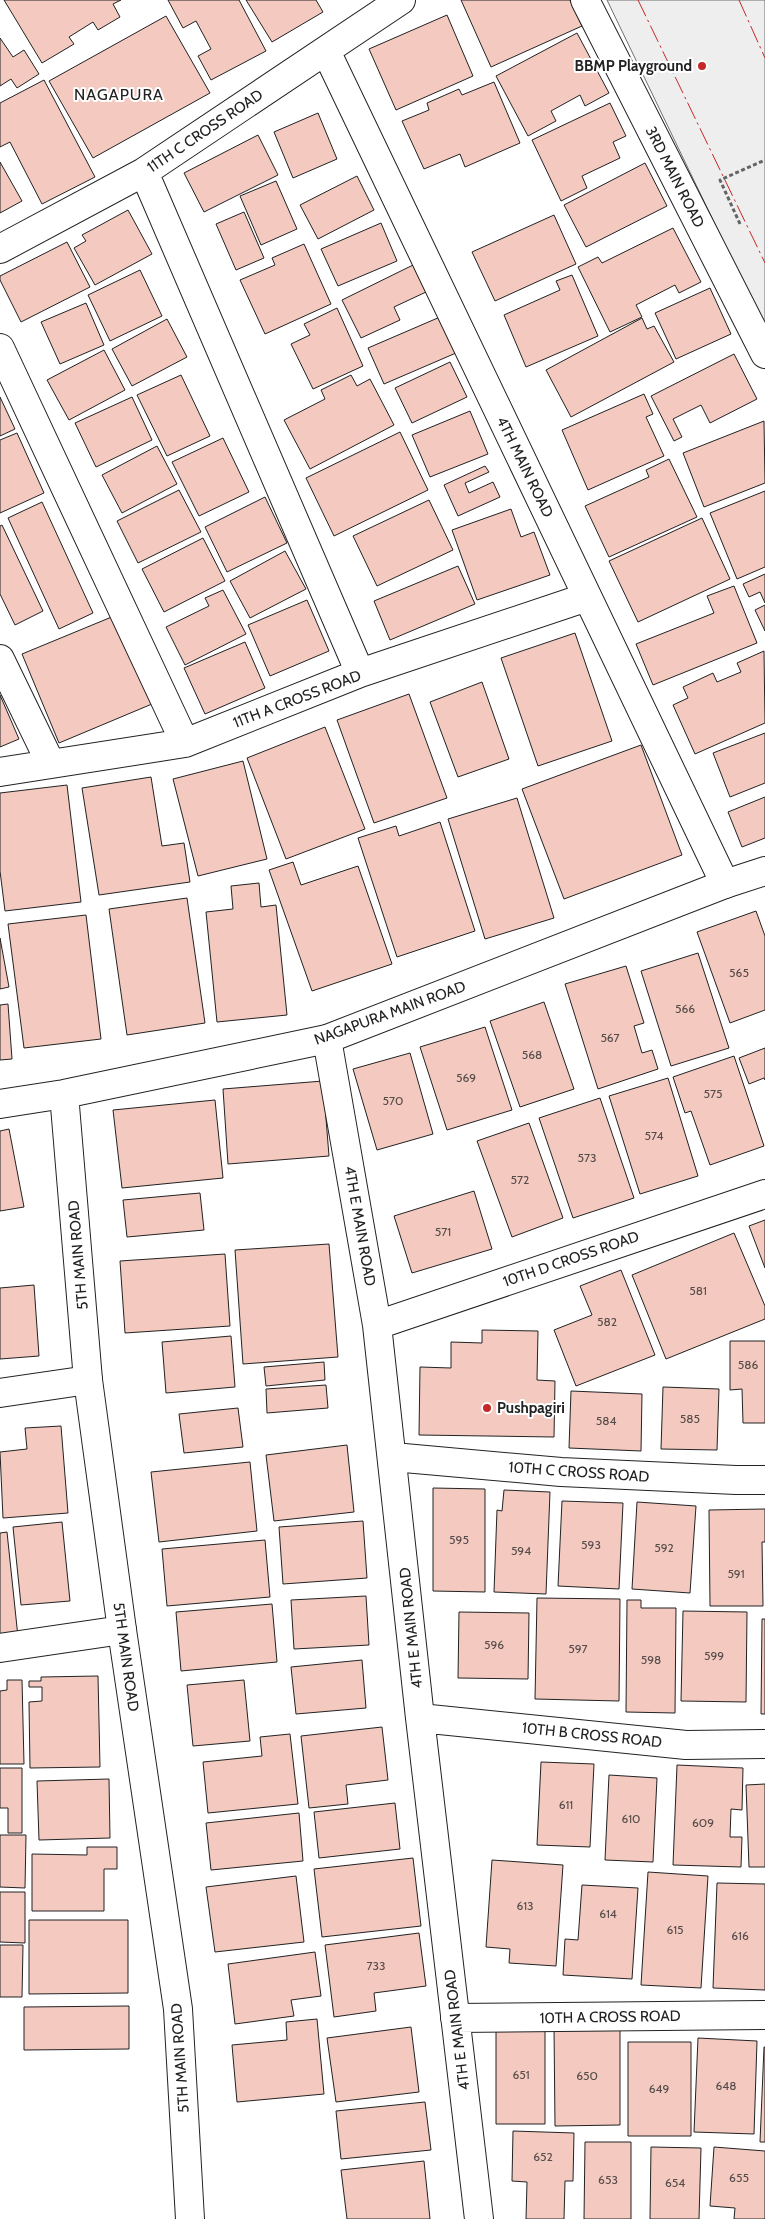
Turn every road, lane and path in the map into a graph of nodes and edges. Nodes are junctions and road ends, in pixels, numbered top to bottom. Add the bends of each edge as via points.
1 (401, 0) edge
2 (585, 0) edge
3 (326, 51) junction
4 (765, 160) edge
5 (144, 172) junction
6 (741, 225) dead end
7 (0, 249) edge
8 (0, 348) edge
9 (765, 354) edge
10 (587, 597) junction
11 (0, 659) edge
12 (360, 674) junction
13 (185, 743) junction
14 (50, 764) junction
15 (0, 772) edge
16 (765, 871) edge
17 (725, 884) junction
18 (327, 1039) junction
19 (64, 1094) junction
20 (0, 1104) edge
21 (765, 1194) edge
22 (377, 1324) junction
23 (88, 1380) junction
24 (0, 1393) edge
25 (393, 1457) junction
26 (765, 1480) edge
27 (122, 1630) junction
28 (0, 1648) edge
29 (420, 1718) junction
30 (765, 1744) edge
31 (765, 2015) edge
32 (455, 2018) junction
33 (190, 2219) edge
34 (479, 2219) edge

1 - 3 street, 11TH C CROSS ROAD
2 - 9 street, 3RD MAIN ROAD
3 - 5 street, 11TH C CROSS ROAD
3 - 10 street, 4TH MAIN ROAD
4 - 6 path via 720,180
5 - 7 street, 11TH C CROSS ROAD
5 - 12 street
8 - 13 street
10 - 12 street, 11TH A CROSS ROAD
10 - 17 street, 4TH MAIN ROAD
11 - 14 street
12 - 13 street, 11TH A CROSS ROAD
13 - 14 street, 11TH A CROSS ROAD
14 - 15 street, 11TH A CROSS ROAD
16 - 17 street, NAGAPURA MAIN ROAD
17 - 18 street, NAGAPURA MAIN ROAD
18 - 19 street, NAGAPURA MAIN ROAD
18 - 22 street, 4TH E MAIN ROAD
19 - 20 street, NAGAPURA MAIN ROAD
19 - 23 street, 5TH MAIN ROAD
21 - 22 street, 10TH D CROSS ROAD
22 - 25 street, 4TH E MAIN ROAD
23 - 24 street
23 - 27 street, 5TH MAIN ROAD
25 - 26 street, 10TH C CROSS ROAD via 561,1472
25 - 29 street, 4TH E MAIN ROAD
27 - 28 street
27 - 33 street, 5TH MAIN ROAD via 178,2009
29 - 30 street, 10TH B CROSS ROAD via 686,1745
29 - 32 street, 4TH E MAIN ROAD
31 - 32 street, 10TH A CROSS ROAD
32 - 34 street, 4TH E MAIN ROAD

